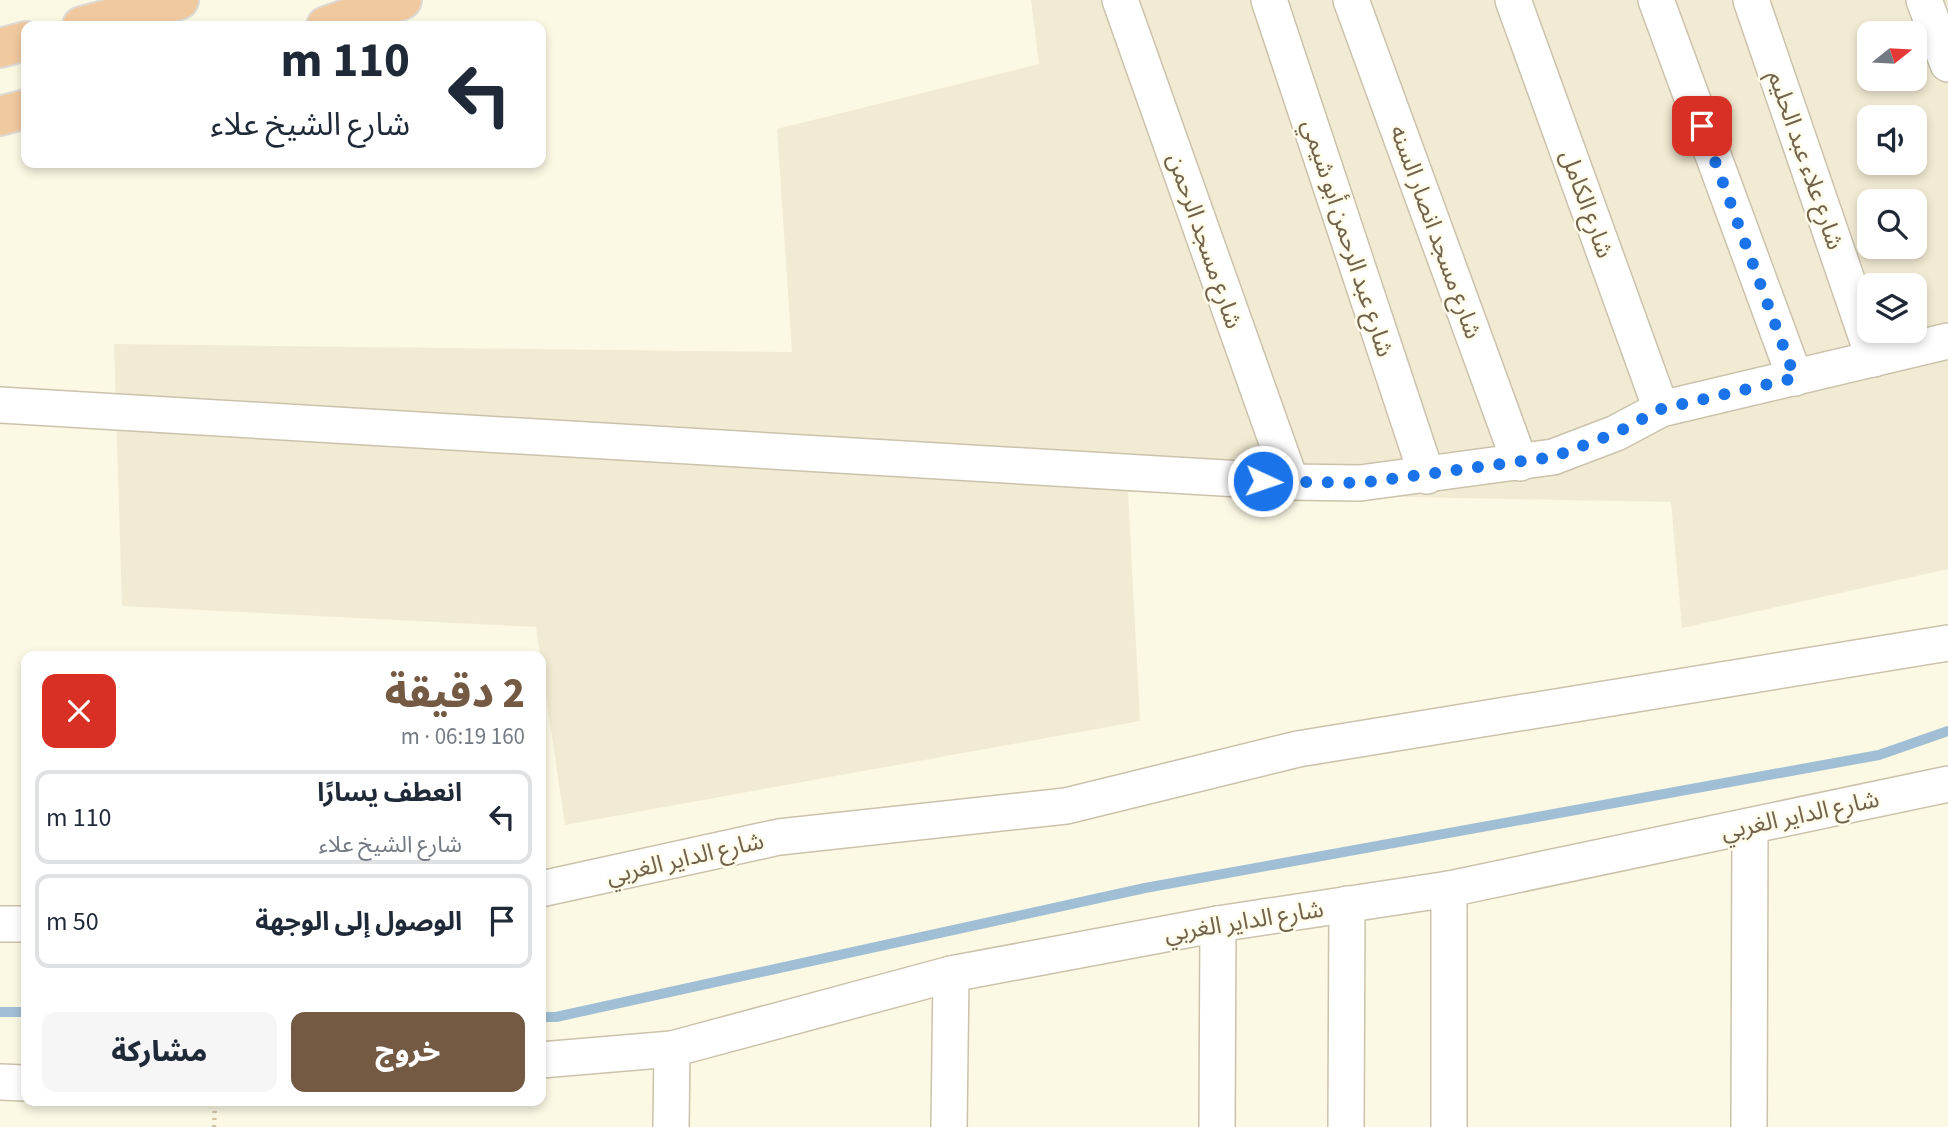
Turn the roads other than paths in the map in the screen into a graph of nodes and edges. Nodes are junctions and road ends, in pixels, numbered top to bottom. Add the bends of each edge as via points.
1 (179, 0) edge
2 (402, 0) edge
3 (1120, 0) edge
4 (1269, 0) edge
5 (1351, 0) edge
6 (1513, 0) edge
7 (1656, 0) edge
8 (1751, 0) edge
9 (1924, 0) edge
10 (101, 21) edge
11 (341, 21) edge
12 (21, 42) edge
13 (0, 48) edge
14 (1948, 64) edge
15 (21, 110) edge
16 (0, 116) edge
17 (1948, 341) edge
18 (1874, 359) junction
19 (1795, 378) junction
20 (0, 405) edge
21 (1661, 409) junction
22 (1520, 463) junction
23 (1427, 476) junction
24 (1291, 482) junction
25 (1948, 643) edge
26 (1948, 784) edge
27 (1750, 826) junction
28 (546, 888) edge
29 (1449, 889) junction
30 (1347, 904) junction
31 (0, 924) edge
32 (21, 924) edge
33 (1218, 924) junction
34 (951, 974) junction
35 (672, 1049) junction
36 (546, 1060) edge
37 (0, 1082) edge
38 (21, 1083) edge
39 (671, 1127) edge
40 (949, 1127) edge
41 (1217, 1127) edge
42 (1346, 1127) edge
43 (1449, 1127) edge
44 (1749, 1127) edge

1 - 10 highway
2 - 11 highway
3 - 24 street, شارع مسجد الرحمن
4 - 23 street, شارع عبد الرحمن أبو شيمي
5 - 22 street, شارع مسجد انصار السنه
6 - 21 street, شارع الكامل
7 - 19 street
8 - 18 street, شارع علاء عبد الحليم
9 - 14 street
12 - 13 highway
15 - 16 highway
17 - 18 street
18 - 19 street
19 - 21 street
20 - 24 street
21 - 22 street via 1585,447
22 - 23 street
23 - 24 street via 1360,483
25 - 28 street, شارع الداير الغربي via 1298,749 1066,806 779,837
26 - 27 street, شارع الداير الغربي
27 - 29 street, شارع الداير الغربي
27 - 44 street
29 - 30 street, شارع الداير الغربي
29 - 43 street
30 - 33 street, شارع الداير الغربي
30 - 42 street
31 - 32 street
33 - 34 street, شارع الداير الغربي
33 - 41 street
34 - 35 street, شارع الداير الغربي
34 - 40 street
35 - 36 street, شارع الداير الغربي
35 - 39 street
37 - 38 street

